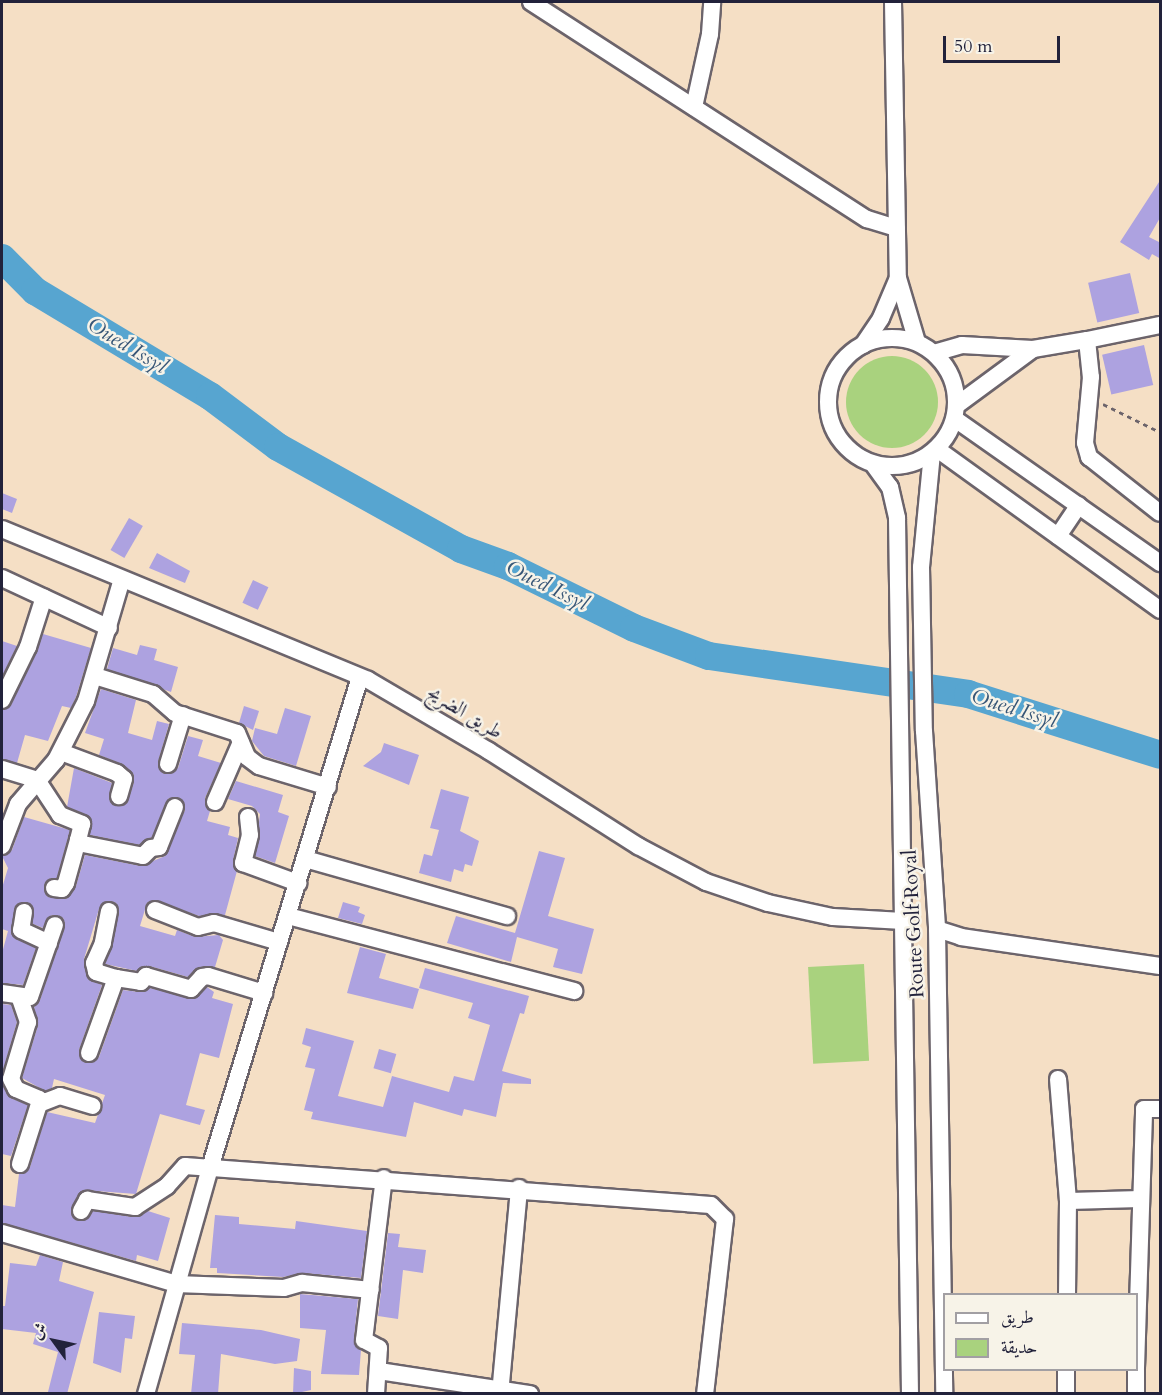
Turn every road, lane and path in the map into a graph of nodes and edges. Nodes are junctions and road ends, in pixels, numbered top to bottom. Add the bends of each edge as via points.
1 (531, 2) edge
2 (712, 2) edge
3 (893, 2) edge
4 (693, 107) junction
5 (897, 228) junction
6 (898, 278) junction
7 (1161, 325) edge
8 (1087, 340) junction
9 (916, 342) junction
10 (863, 345) junction
11 (1033, 349) junction
12 (934, 353) junction
13 (1091, 398) junction
14 (956, 412) junction
15 (1161, 432) edge
16 (934, 451) junction
17 (873, 464) junction
18 (1079, 505) junction
19 (1161, 513) edge
20 (2, 530) edge
21 (1058, 536) junction
22 (1161, 563) edge
23 (2, 578) edge
24 (122, 579) junction
25 (44, 597) junction
26 (1161, 610) edge
27 (109, 628) junction
28 (95, 676) junction
29 (360, 676) junction
30 (2, 700) edge
31 (183, 715) junction
32 (241, 742) junction
33 (61, 752) junction
34 (168, 764) dead end
35 (2, 769) edge
36 (37, 780) junction
37 (328, 786) junction
38 (119, 796) dead end
39 (215, 802) dead end
40 (175, 807) dead end
41 (248, 818) dead end
42 (78, 840) junction
43 (2, 846) edge
44 (306, 859) junction
45 (298, 883) junction
46 (54, 888) dead end
47 (154, 910) dead end
48 (109, 911) dead end
49 (24, 912) dead end
50 (288, 916) junction
51 (507, 916) dead end
52 (903, 921) junction
53 (55, 925) dead end
54 (937, 929) junction
55 (279, 942) junction
56 (49, 943) junction
57 (1161, 966) edge
58 (116, 978) junction
59 (574, 991) dead end
60 (2, 993) edge
61 (264, 993) junction
62 (19, 996) junction
63 (89, 1053) dead end
64 (1058, 1079) dead end
65 (39, 1104) junction
66 (92, 1106) dead end
67 (1161, 1109) edge
68 (20, 1164) dead end
69 (210, 1168) junction
70 (384, 1178) junction
71 (519, 1188) junction
72 (1141, 1199) junction
73 (1068, 1202) junction
74 (81, 1211) dead end
75 (2, 1233) edge
76 (176, 1284) junction
77 (371, 1290) junction
78 (1067, 1293) edge
79 (1138, 1301) edge
80 (943, 1328) edge
81 (380, 1371) junction
82 (944, 1371) edge
83 (1066, 1371) edge
84 (1136, 1371) edge
85 (500, 1391) edge
86 (146, 1394) edge
87 (376, 1394) edge
88 (530, 1394) edge
89 (705, 1394) edge
90 (910, 1394) edge
91 (944, 1394) edge
92 (1066, 1394) edge
93 (1136, 1394) edge

1 - 4 street
2 - 4 street via 710,34
3 - 5 street
4 - 5 street via 867,219
5 - 6 street
6 - 9 street
6 - 10 street
7 - 8 street
8 - 11 street
8 - 13 street
9 - 10 street via 899,338
9 - 12 street
10 - 17 street via 836,371 828,408 842,443
11 - 12 street via 962,345
11 - 14 street
12 - 14 street via 952,376
13 - 15 path
13 - 19 street via 1085,443 1089,457
14 - 16 street
14 - 18 street
16 - 17 street via 904,466
16 - 21 street
16 - 54 street, Route Golf Royal via 921,542 924,731
17 - 52 street, Route Golf Royal via 890,487 895,505
18 - 21 street
18 - 22 street
20 - 24 street, طريق الضريح
21 - 26 street
23 - 25 street
24 - 27 street
24 - 29 street, طريق الضريح
25 - 27 street
25 - 30 street via 28,647
27 - 28 street
28 - 31 street via 153,694 164,706
28 - 33 street
29 - 37 street
29 - 52 street, طريق الضريح via 463,735 638,846 706,882 768,903 833,917
31 - 32 street via 237,733
31 - 34 street
32 - 37 street via 251,762
32 - 39 street
33 - 36 street
33 - 38 street via 117,773 124,779
35 - 36 street
36 - 42 street via 60,815 81,824
36 - 43 street via 9,819
37 - 44 street
40 - 42 street via 159,848 151,848 143,856
41 - 45 street via 250,836 243,863
42 - 46 street via 66,883 62,889
44 - 45 street
44 - 51 street
45 - 50 street
47 - 55 street via 198,927 214,922
48 - 58 street via 103,943 94,963 96,972
49 - 56 street via 21,930
50 - 55 street
50 - 59 street
52 - 90 street, Route Golf Royal
53 - 56 street
54 - 57 street via 970,938
54 - 80 street, Route Golf Royal
55 - 61 street
56 - 62 street via 30,997
58 - 61 street via 141,982 146,976 191,989 208,976
58 - 63 street
60 - 62 street
61 - 69 street
62 - 65 street via 28,1022 11,1079 16,1089 39,1099
64 - 73 street
65 - 66 street via 60,1096
65 - 68 street
67 - 72 street via 1143,1109
69 - 70 street
69 - 74 street via 186,1166 167,1186 135,1207 87,1200
69 - 76 street
70 - 71 street
70 - 77 street
71 - 85 street
71 - 89 street via 711,1205 719,1210 725,1219
72 - 73 street
72 - 79 street
73 - 78 street
75 - 76 street
76 - 77 street via 284,1288 302,1283 356,1292
76 - 86 street
77 - 81 street via 364,1340 379,1348
81 - 85 street
81 - 87 street
82 - 91 street, Route Golf Royal
83 - 92 street
84 - 93 street
85 - 88 street

